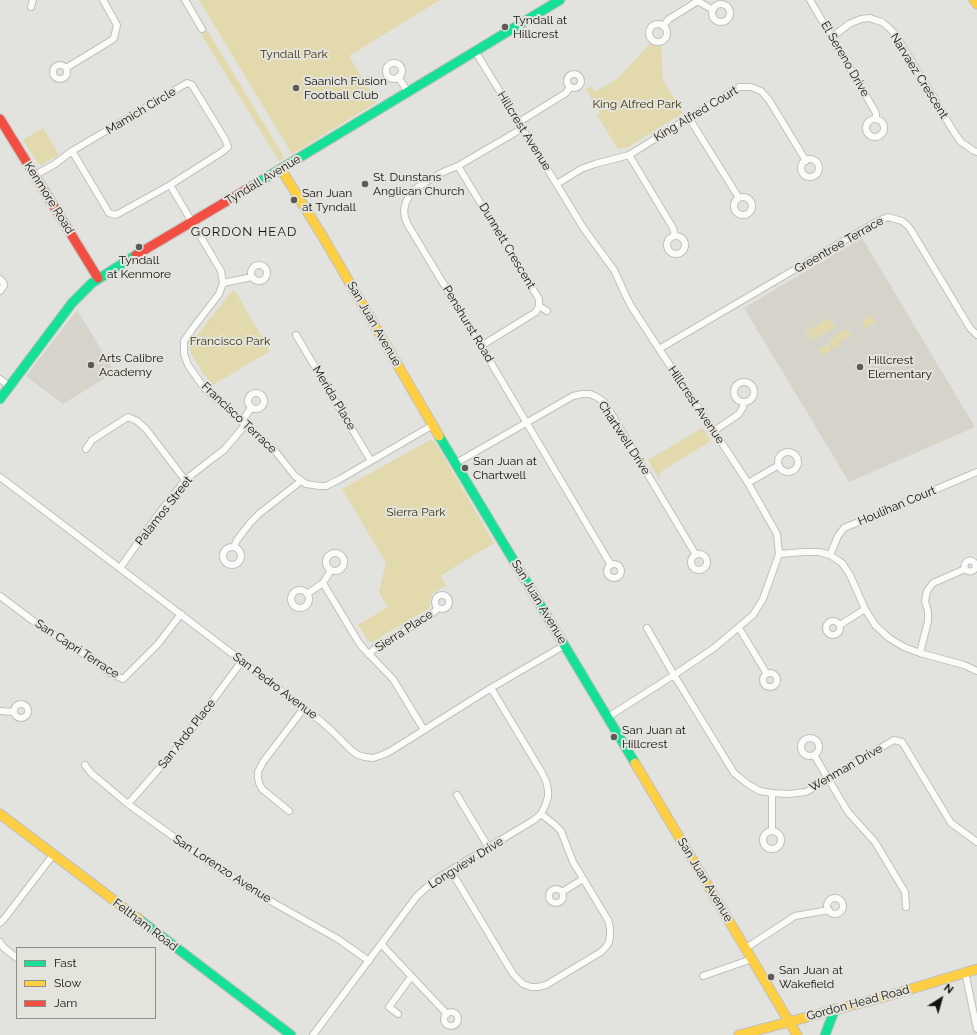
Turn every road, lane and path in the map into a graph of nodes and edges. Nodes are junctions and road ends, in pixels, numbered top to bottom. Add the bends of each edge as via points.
1 (103, 0) edge
2 (185, 0) edge
3 (560, 0) edge
4 (810, 0) edge
5 (974, 0) edge
6 (697, 1) edge
7 (977, 4) edge
8 (713, 10) dead end
9 (663, 26) dead end
10 (202, 29) dead end
11 (832, 37) junction
12 (475, 51) junction
13 (66, 68) dead end
14 (398, 78) dead end
15 (570, 87) dead end
16 (408, 92) junction
17 (689, 118) junction
18 (0, 119) edge
19 (876, 119) dead end
20 (519, 122) junction
21 (523, 128) junction
22 (3, 131) edge
23 (72, 151) junction
24 (977, 152) edge
25 (629, 155) junction
26 (806, 161) dead end
27 (458, 166) junction
28 (281, 169) junction
29 (35, 175) junction
30 (557, 184) junction
31 (170, 185) junction
32 (738, 198) dead end
33 (192, 222) junction
34 (675, 236) dead end
35 (252, 277) dead end
36 (98, 278) junction
37 (0, 279) edge
38 (223, 283) junction
39 (0, 291) edge
40 (539, 306) junction
41 (547, 311) dead end
42 (296, 335) dead end
43 (977, 335) edge
44 (481, 346) junction
45 (659, 349) junction
46 (0, 379) edge
47 (9, 386) junction
48 (0, 399) edge
49 (744, 402) dead end
50 (251, 408) dead end
51 (244, 422) junction
52 (526, 423) junction
53 (433, 425) junction
54 (714, 431) junction
55 (86, 449) dead end
56 (371, 461) junction
57 (456, 463) junction
58 (779, 465) dead end
59 (977, 472) edge
60 (0, 477) edge
61 (184, 480) junction
62 (301, 481) junction
63 (748, 483) junction
64 (234, 547) dead end
65 (779, 554) junction
66 (696, 555) dead end
67 (830, 555) junction
68 (610, 565) dead end
69 (120, 568) junction
70 (965, 569) dead end
71 (330, 570) dead end
72 (323, 584) junction
73 (307, 594) dead end
74 (0, 596) edge
75 (438, 608) dead end
76 (865, 609) junction
77 (181, 614) junction
78 (840, 625) dead end
79 (647, 628) dead end
80 (739, 628) junction
81 (565, 645) junction
82 (920, 653) junction
83 (369, 655) junction
84 (242, 661) junction
85 (977, 671) edge
86 (767, 674) dead end
87 (674, 675) junction
88 (491, 688) junction
89 (304, 708) junction
90 (0, 712) edge
91 (14, 712) dead end
92 (608, 717) junction
93 (424, 730) junction
94 (814, 755) dead end
95 (86, 765) dead end
96 (828, 779) junction
97 (772, 793) junction
98 (457, 795) dead end
99 (128, 804) junction
100 (289, 811) dead end
101 (0, 814) edge
102 (541, 814) junction
103 (772, 831) dead end
104 (977, 842) edge
105 (489, 848) junction
106 (53, 855) junction
107 (451, 871) junction
108 (583, 879) junction
109 (562, 892) dead end
110 (906, 907) dead end
111 (829, 910) dead end
112 (0, 923) edge
113 (0, 942) edge
114 (381, 944) junction
115 (746, 948) junction
116 (16, 957) edge
117 (752, 958) junction
118 (368, 961) junction
119 (977, 969) edge
120 (965, 972) junction
121 (703, 976) dead end
122 (411, 977) junction
123 (835, 1009) junction
124 (398, 1014) dead end
125 (446, 1014) dead end
126 (789, 1022) junction
127 (977, 1029) edge
128 (291, 1035) edge
129 (313, 1035) edge
130 (739, 1035) edge
131 (797, 1035) edge
132 (825, 1035) edge

1 - 13 street via 117,25 114,38
2 - 10 street
3 - 12 street, Tyndall Avenue
4 - 11 street, El Sereno Drive
5 - 7 street
6 - 8 street
6 - 9 street via 669,19
11 - 19 street, El Sereno Drive via 876,113
11 - 24 street, Narvaez Crescent via 848,24 861,19 870,18 882,22 895,34 961,142
12 - 16 street, Tyndall Avenue
12 - 20 street, Hillcrest Avenue
14 - 16 street
15 - 20 street via 566,93
16 - 28 street, Tyndall Avenue
17 - 25 street, King Alfred Court
17 - 26 street, King Alfred Court via 739,87 751,87 769,100
17 - 32 street
18 - 22 street, Kenmore Road
20 - 21 street, Hillcrest Avenue
21 - 27 street, Penshurst Road
21 - 30 street, Hillcrest Avenue
22 - 29 street, Kenmore Road
23 - 29 street, Mamich Circle
23 - 31 street, Mamich Circle via 109,213 116,215
23 - 31 street, Mamich Circle via 187,83 192,85 228,147
25 - 30 street, King Alfred Court via 595,164
25 - 34 street via 673,228
27 - 40 street, Dunnett Crescent via 539,299
27 - 44 street, Penshurst Road via 443,172 413,191 406,202 404,214 408,225
28 - 33 street, Tyndall Avenue
28 - 53 street, San Juan Avenue
29 - 36 street, Kenmore Road
30 - 45 street, Hillcrest Avenue via 584,229 614,270 626,296
31 - 33 street
33 - 36 street, Tyndall Avenue
33 - 38 street via 221,271
35 - 38 street
36 - 47 street, Tyndall Avenue via 72,303
37 - 39 street via 4,285
38 - 51 street, Francisco Terrace via 219,294 184,341 184,354 188,365 204,388
40 - 41 street
40 - 44 street via 536,312
42 - 56 street, Merida Place
43 - 45 street, Greentree Terrace via 970,328 907,225 888,217
44 - 52 street, Penshurst Road
45 - 54 street, Hillcrest Avenue
46 - 47 street
47 - 48 street, Tyndall Avenue
49 - 54 street via 735,418
50 - 51 street, Palamos Street
51 - 61 street, Palamos Street via 224,450
51 - 62 street, Francisco Terrace via 275,451
52 - 57 street, Chartwell Drive
52 - 66 street, Chartwell Drive via 573,396 590,394 605,403
52 - 68 street, Penshurst Road
53 - 56 street
53 - 57 street, San Juan Avenue
54 - 63 street, Hillcrest Avenue
55 - 61 street via 92,440 128,417 146,429
56 - 62 street via 326,486
57 - 81 street, San Juan Avenue
58 - 63 street
59 - 67 street, Houlihan Court via 844,528
60 - 69 street, San Pedro Avenue
61 - 69 street, Palamos Street
62 - 64 street via 260,513
63 - 65 street, Hillcrest Avenue via 777,534
65 - 67 street via 819,552
65 - 80 street, Hillcrest Avenue via 763,599 753,615
67 - 76 street via 842,563 850,575
69 - 77 street, San Pedro Avenue
70 - 82 street via 933,583 926,592 928,621
71 - 72 street
72 - 73 street
72 - 83 street
74 - 77 street, San Capri Terrace via 110,673 123,679 158,644
75 - 83 street, Sierra Place
76 - 78 street
76 - 82 street via 875,625 889,638
77 - 84 street, San Pedro Avenue
79 - 87 street, Wenman Drive
80 - 86 street
80 - 87 street, Hillcrest Avenue
81 - 88 street, San Pedro Avenue
81 - 92 street, San Juan Avenue
82 - 85 street
83 - 93 street via 393,679
84 - 89 street, San Pedro Avenue
84 - 99 street, San Ardo Place via 179,746
87 - 92 street, Hillcrest Avenue
87 - 97 street, Wenman Drive via 734,773 760,791
88 - 93 street, San Pedro Avenue
88 - 102 street via 546,782 548,797
89 - 93 street, San Pedro Avenue via 351,750 365,757 382,755
89 - 100 street via 258,772 262,788
90 - 91 street
92 - 115 street, San Juan Avenue
94 - 96 street
95 - 99 street, San Lorenzo Avenue via 91,774
96 - 97 street, Wenman Drive via 806,792
96 - 104 street, Wenman Drive via 894,740 902,742 951,823
96 - 110 street via 848,812 874,842 905,892
97 - 103 street
98 - 105 street
99 - 118 street, San Lorenzo Avenue via 210,863 338,939
101 - 106 street, Feltham Road
102 - 105 street, Longview Drive
102 - 108 street via 561,831 573,862
105 - 107 street, Longview Drive
106 - 112 street
106 - 128 street, Feltham Road
107 - 108 street via 513,974 523,984 531,987 546,985 601,952 609,942 608,920
107 - 114 street, Longview Drive via 417,896
108 - 109 street
111 - 115 street via 795,916
113 - 116 street
114 - 118 street, Longview Drive
114 - 122 street
115 - 117 street, San Juan Avenue
117 - 121 street
117 - 126 street, San Juan Avenue
118 - 129 street, Longview Drive
119 - 120 street, Gordon Head Road
120 - 123 street, Gordon Head Road via 892,995
120 - 127 street
122 - 124 street via 388,1007
122 - 125 street
123 - 126 street, Gordon Head Road
123 - 132 street
126 - 130 street, Gordon Head Road
126 - 131 street, San Juan Avenue

